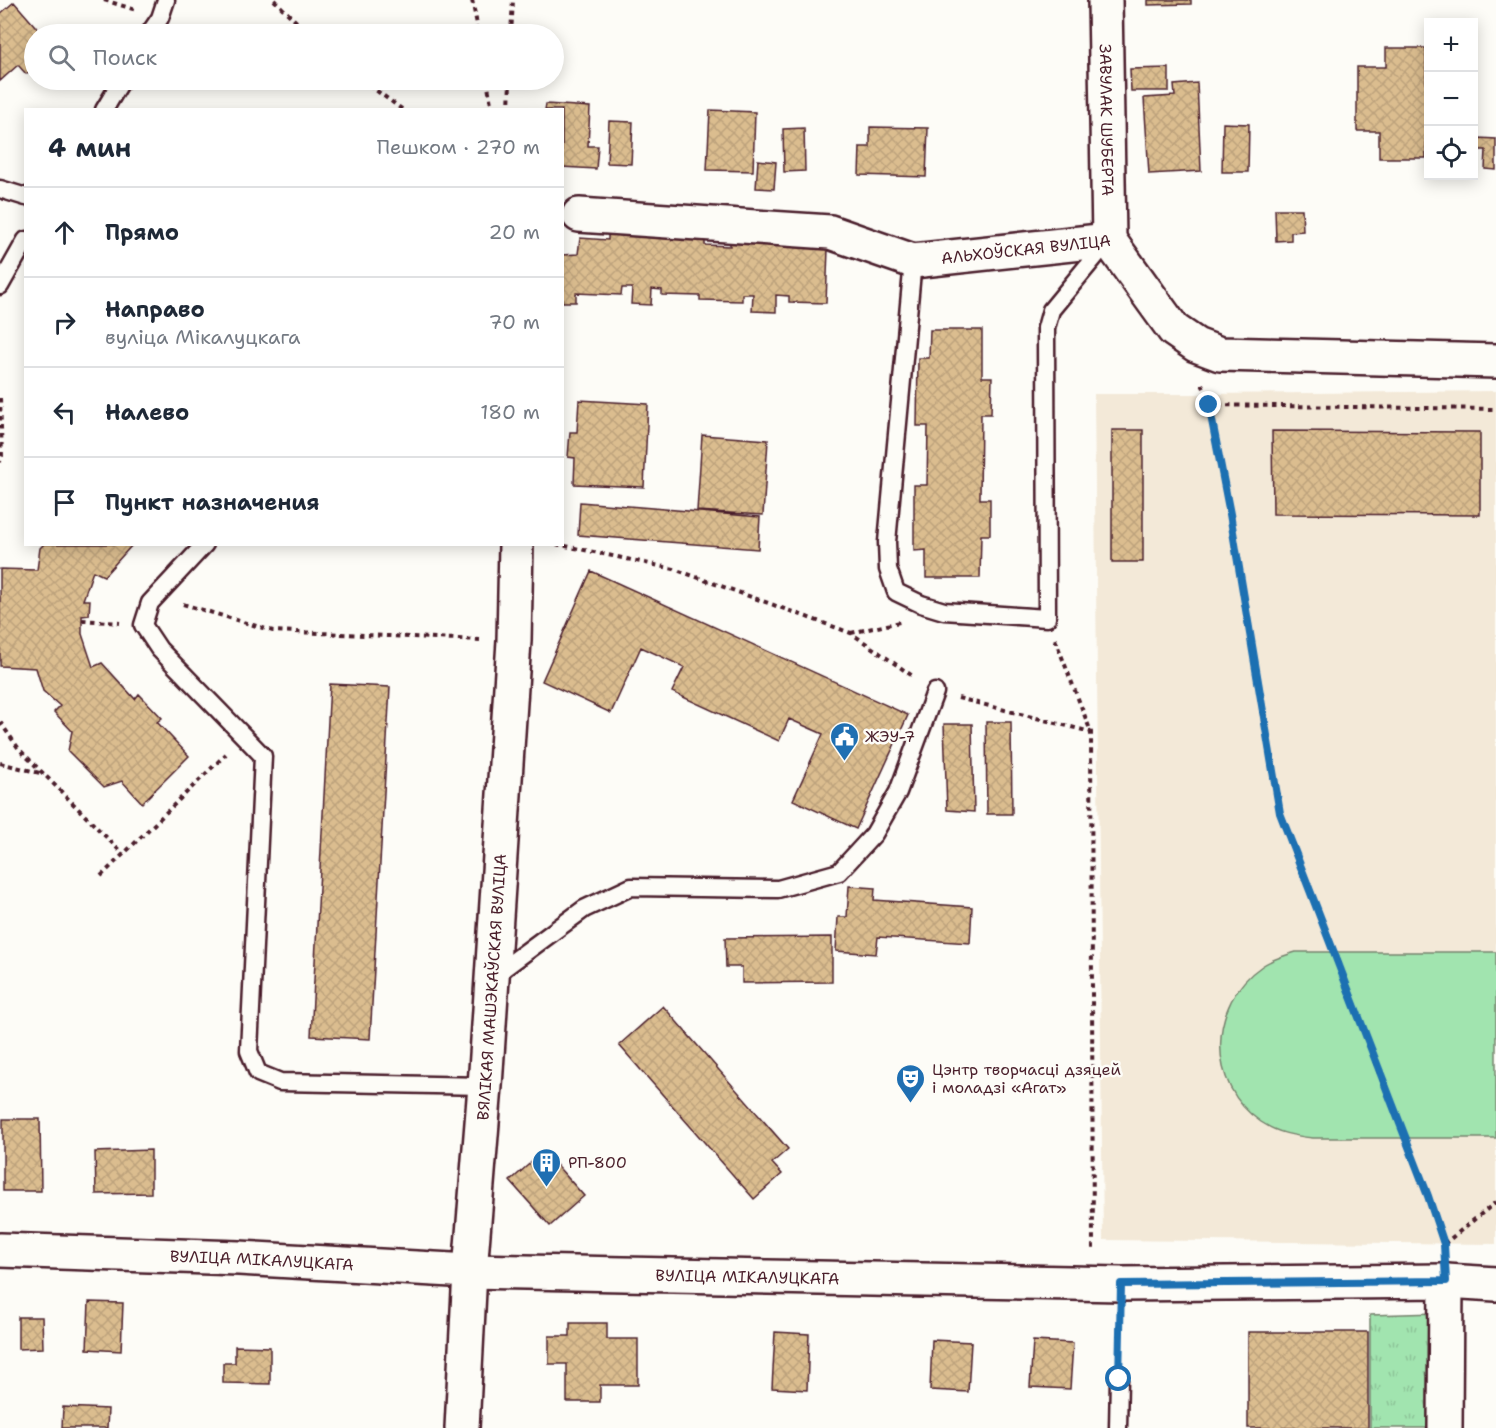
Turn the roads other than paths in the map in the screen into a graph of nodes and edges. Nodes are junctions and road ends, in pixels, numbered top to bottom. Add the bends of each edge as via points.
1 (166, 0) edge
2 (1105, 0) edge
3 (156, 24) edge
4 (116, 90) edge
5 (105, 108) edge
6 (0, 189) edge
7 (24, 196) edge
8 (579, 215) dead end
9 (1109, 240) junction
10 (24, 244) edge
11 (913, 261) junction
12 (0, 286) edge
13 (1496, 361) edge
14 (203, 546) edge
15 (516, 546) edge
16 (935, 692) road end
17 (492, 977) junction
18 (485, 1086) junction
19 (0, 1250) edge
20 (470, 1271) junction
21 (1446, 1281) junction
22 (1496, 1284) edge
23 (1119, 1379) road end
24 (462, 1428) edge
25 (1118, 1428) edge
26 (1445, 1428) edge

1 - 3 lane
2 - 9 street, ЗАВУЛАК ШУБЕРТА
4 - 5 lane
6 - 7 lane
8 - 11 street, АЛЬХОЎСКАЯ ВУЛІЦА via 830,232
9 - 11 street, АЛЬХОЎСКАЯ ВУЛІЦА
9 - 11 lane via 1051,310 1046,328 1047,618 944,611 896,592 888,569 887,542
9 - 13 street, АЛЬХОЎСКАЯ ВУЛІЦА via 1174,330 1196,345 1220,354
10 - 12 lane
14 - 18 lane via 150,603 143,625 159,649 263,756 249,1051 258,1073 280,1082
15 - 17 street, ВЯЛІКАЯ МАШЭКАЎСКАЯ ВУЛІЦА via 514,641
16 - 17 lane via 898,792 874,834 839,872 778,890 631,887 584,909
17 - 18 street, ВЯЛІКАЯ МАШЭКАЎСКАЯ ВУЛІЦА
18 - 20 street, ВЯЛІКАЯ МАШЭКАЎСКАЯ ВУЛІЦА
19 - 20 street, ВУЛІЦА МІКАЛУЦКАГА
20 - 21 street, ВУЛІЦА МІКАЛУЦКАГА via 1121,1284
20 - 24 street, ВЯЛІКАЯ МАШЭКАЎСКАЯ ВУЛІЦА
21 - 22 street, ВУЛІЦА МІКАЛУЦКАГА
21 - 26 street
23 - 25 lane

